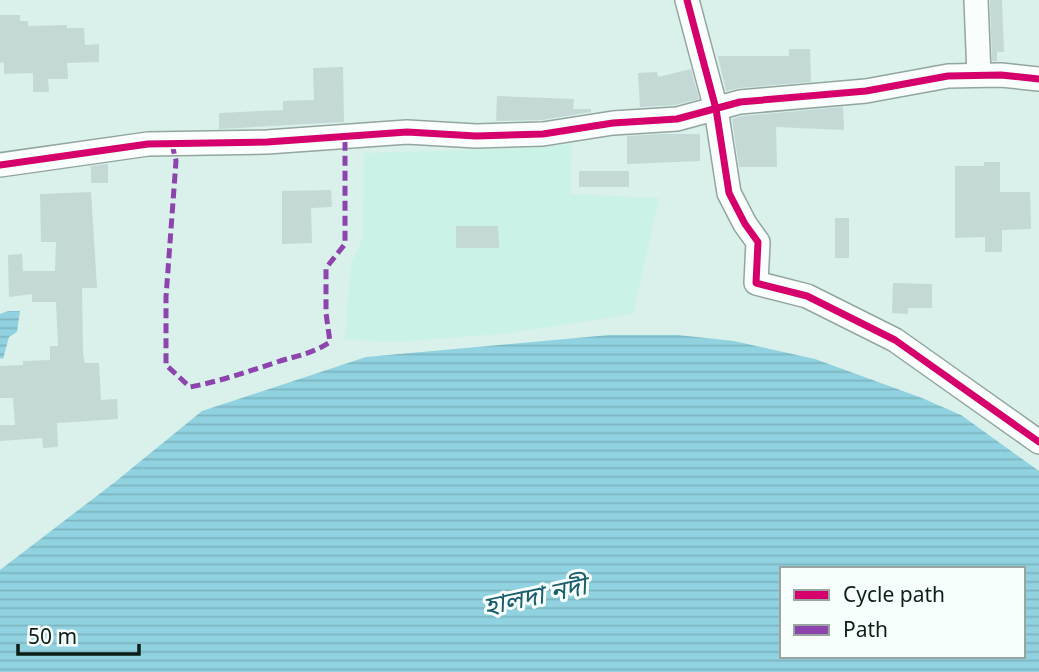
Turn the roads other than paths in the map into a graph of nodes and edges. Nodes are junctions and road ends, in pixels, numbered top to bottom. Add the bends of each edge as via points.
1 (687, 0) edge
2 (976, 0) edge
3 (979, 75) junction
4 (1039, 79) edge
5 (716, 108) junction
6 (0, 165) edge
7 (1039, 442) edge

1 - 5 street
2 - 3 street
3 - 4 street
3 - 5 street
5 - 6 street via 677,119 543,134 407,132 267,142 148,144
5 - 7 street via 729,193 758,242 756,282 807,296 895,340

